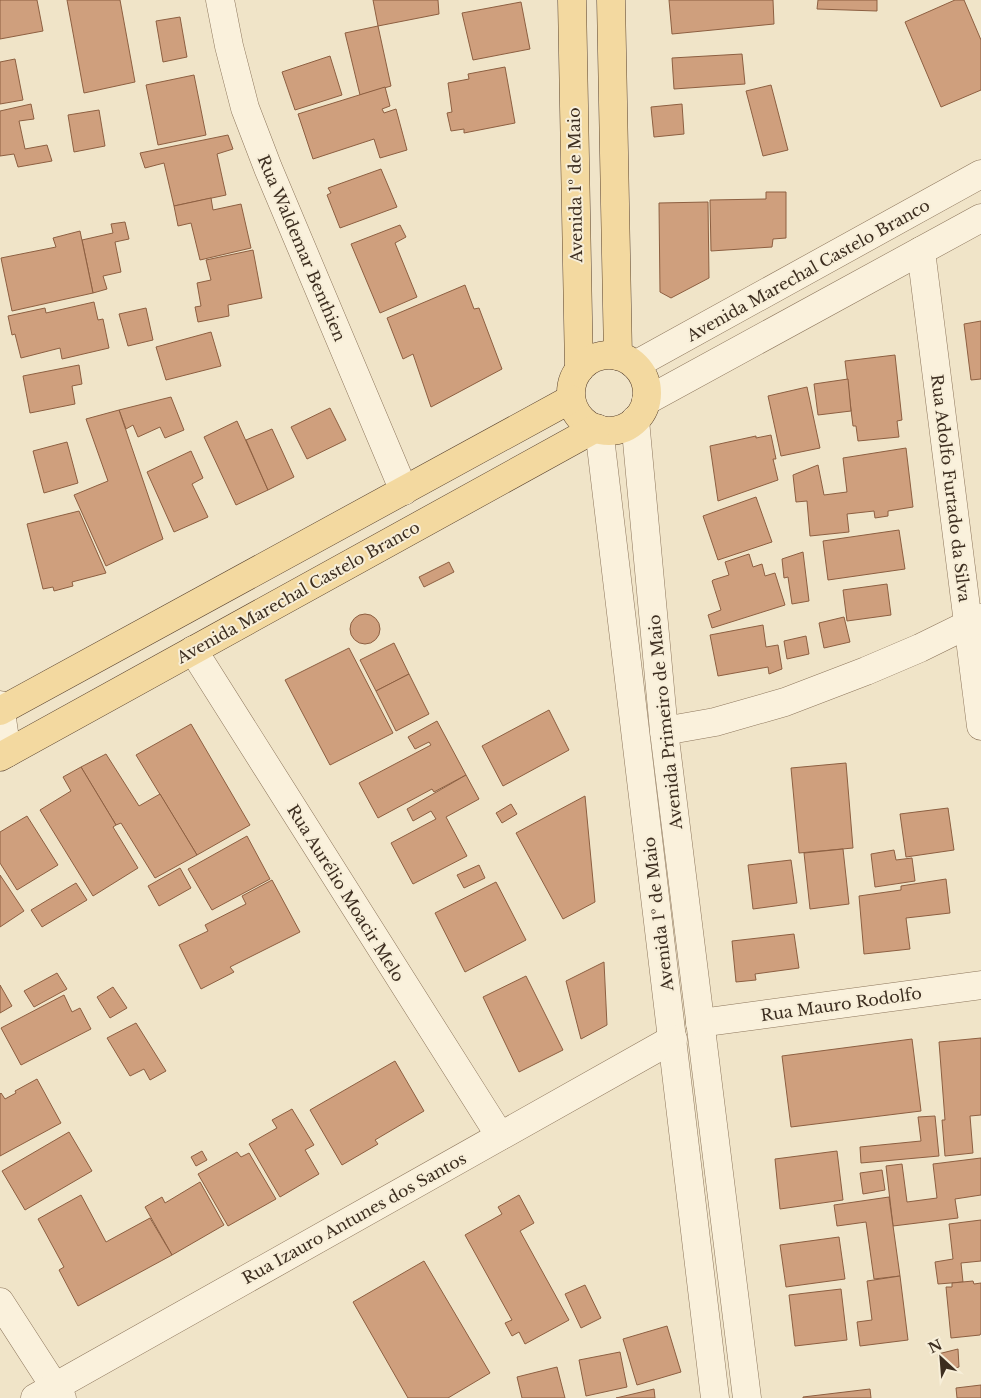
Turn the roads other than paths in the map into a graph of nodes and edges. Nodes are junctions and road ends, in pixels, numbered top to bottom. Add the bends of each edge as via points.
1 (220, 0) edge
2 (572, 0) edge
3 (611, 0) edge
4 (981, 174) edge
5 (981, 218) edge
6 (921, 251) junction
7 (626, 360) junction
8 (579, 370) junction
9 (571, 399) junction
10 (641, 411) junction
11 (597, 429) junction
12 (404, 490) junction
13 (975, 622) edge
14 (193, 650) junction
15 (0, 709) edge
16 (981, 726) edge
17 (664, 731) junction
18 (3, 755) edge
19 (981, 985) edge
20 (700, 1023) junction
21 (673, 1039) junction
22 (500, 1136) junction
23 (0, 1302) edge
24 (51, 1394) edge
25 (715, 1398) edge
26 (747, 1398) edge

1 - 12 street, Rua Waldemar Benthien via 245,108
2 - 8 main road, Avenida 1º de Maio
3 - 7 main road
4 - 7 street, Avenida Marechal Castelo Branco
5 - 6 street
6 - 10 street
6 - 13 street, Rua Adolfo Furtado da Silva
7 - 8 main road via 607,355 596,357
7 - 10 main road via 645,381
8 - 9 main road via 573,379
9 - 11 main road via 580,418
9 - 12 main road
10 - 11 main road via 624,428 612,431
10 - 17 street, Avenida Primeiro de Maio
11 - 14 main road, Avenida Marechal Castelo Branco
11 - 21 street, Avenida 1º de Maio
12 - 15 main road
13 - 16 street, Rua Adolfo Furtado da Silva
13 - 17 street via 866,671 785,702 715,722
14 - 18 main road, Avenida Marechal Castelo Branco
14 - 22 street, Rua Aurélio Moacir Melo
15 - 18 street
17 - 20 street, Avenida Primeiro de Maio
19 - 20 street, Rua Mauro Rodolfo
20 - 26 street
21 - 22 street, Rua Izauro Antunes dos Santos
21 - 25 street, Avenida 1º de Maio
22 - 24 street, Rua Izauro Antunes dos Santos
23 - 24 street

